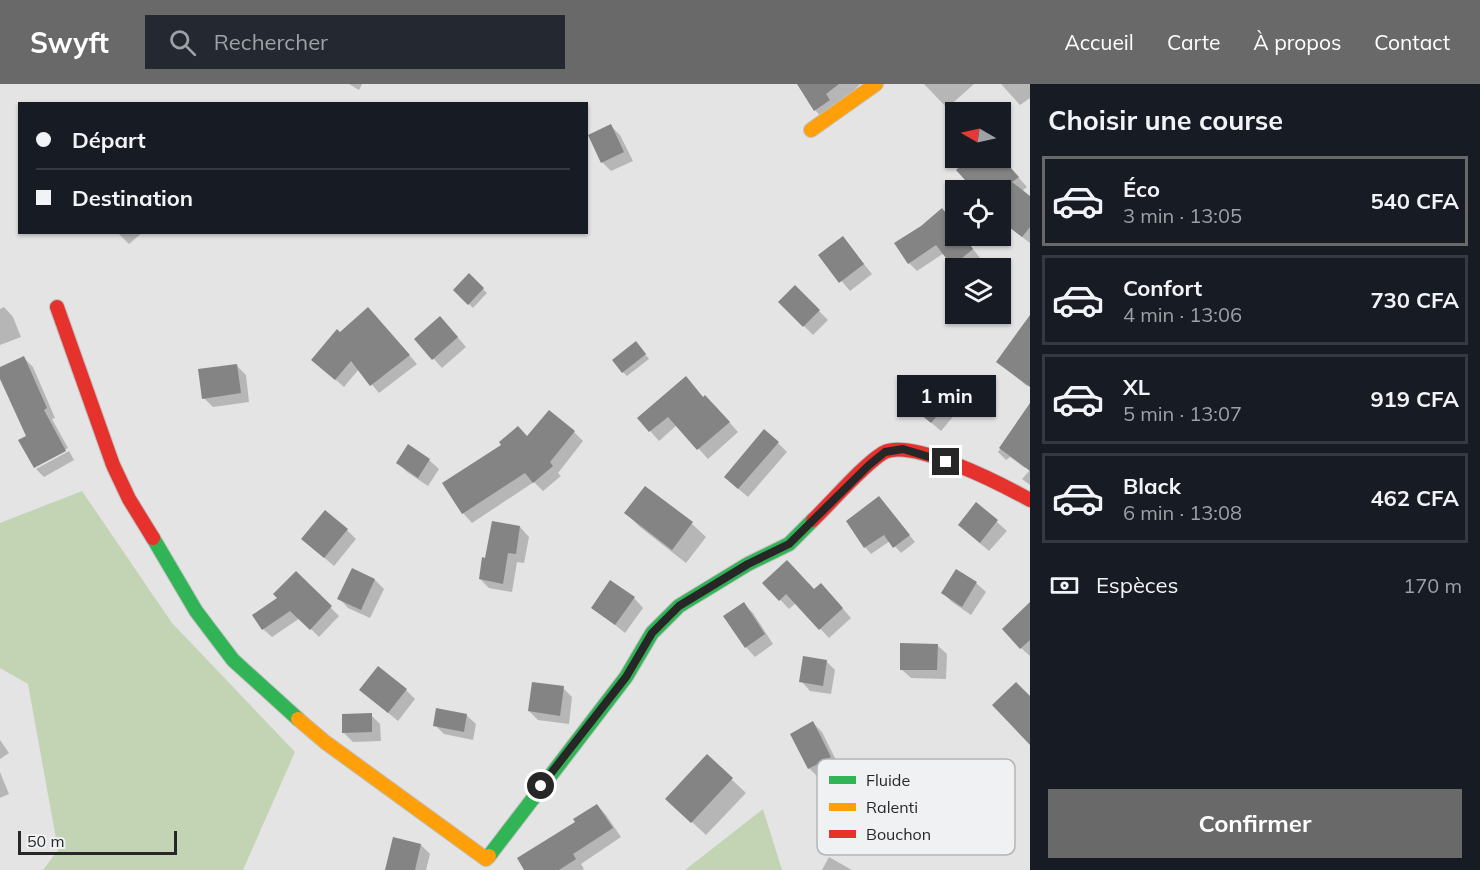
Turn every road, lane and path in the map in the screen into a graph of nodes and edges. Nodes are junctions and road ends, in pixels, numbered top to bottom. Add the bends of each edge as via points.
1 (876, 84) edge
2 (811, 130) dead end
3 (57, 307) dead end
4 (1030, 500) edge

1 - 2 street
3 - 4 street via 113,465 129,499 196,611 233,660 325,742 486,858 626,677 652,633 679,606 789,544 885,452 903,449 925,454 988,477

